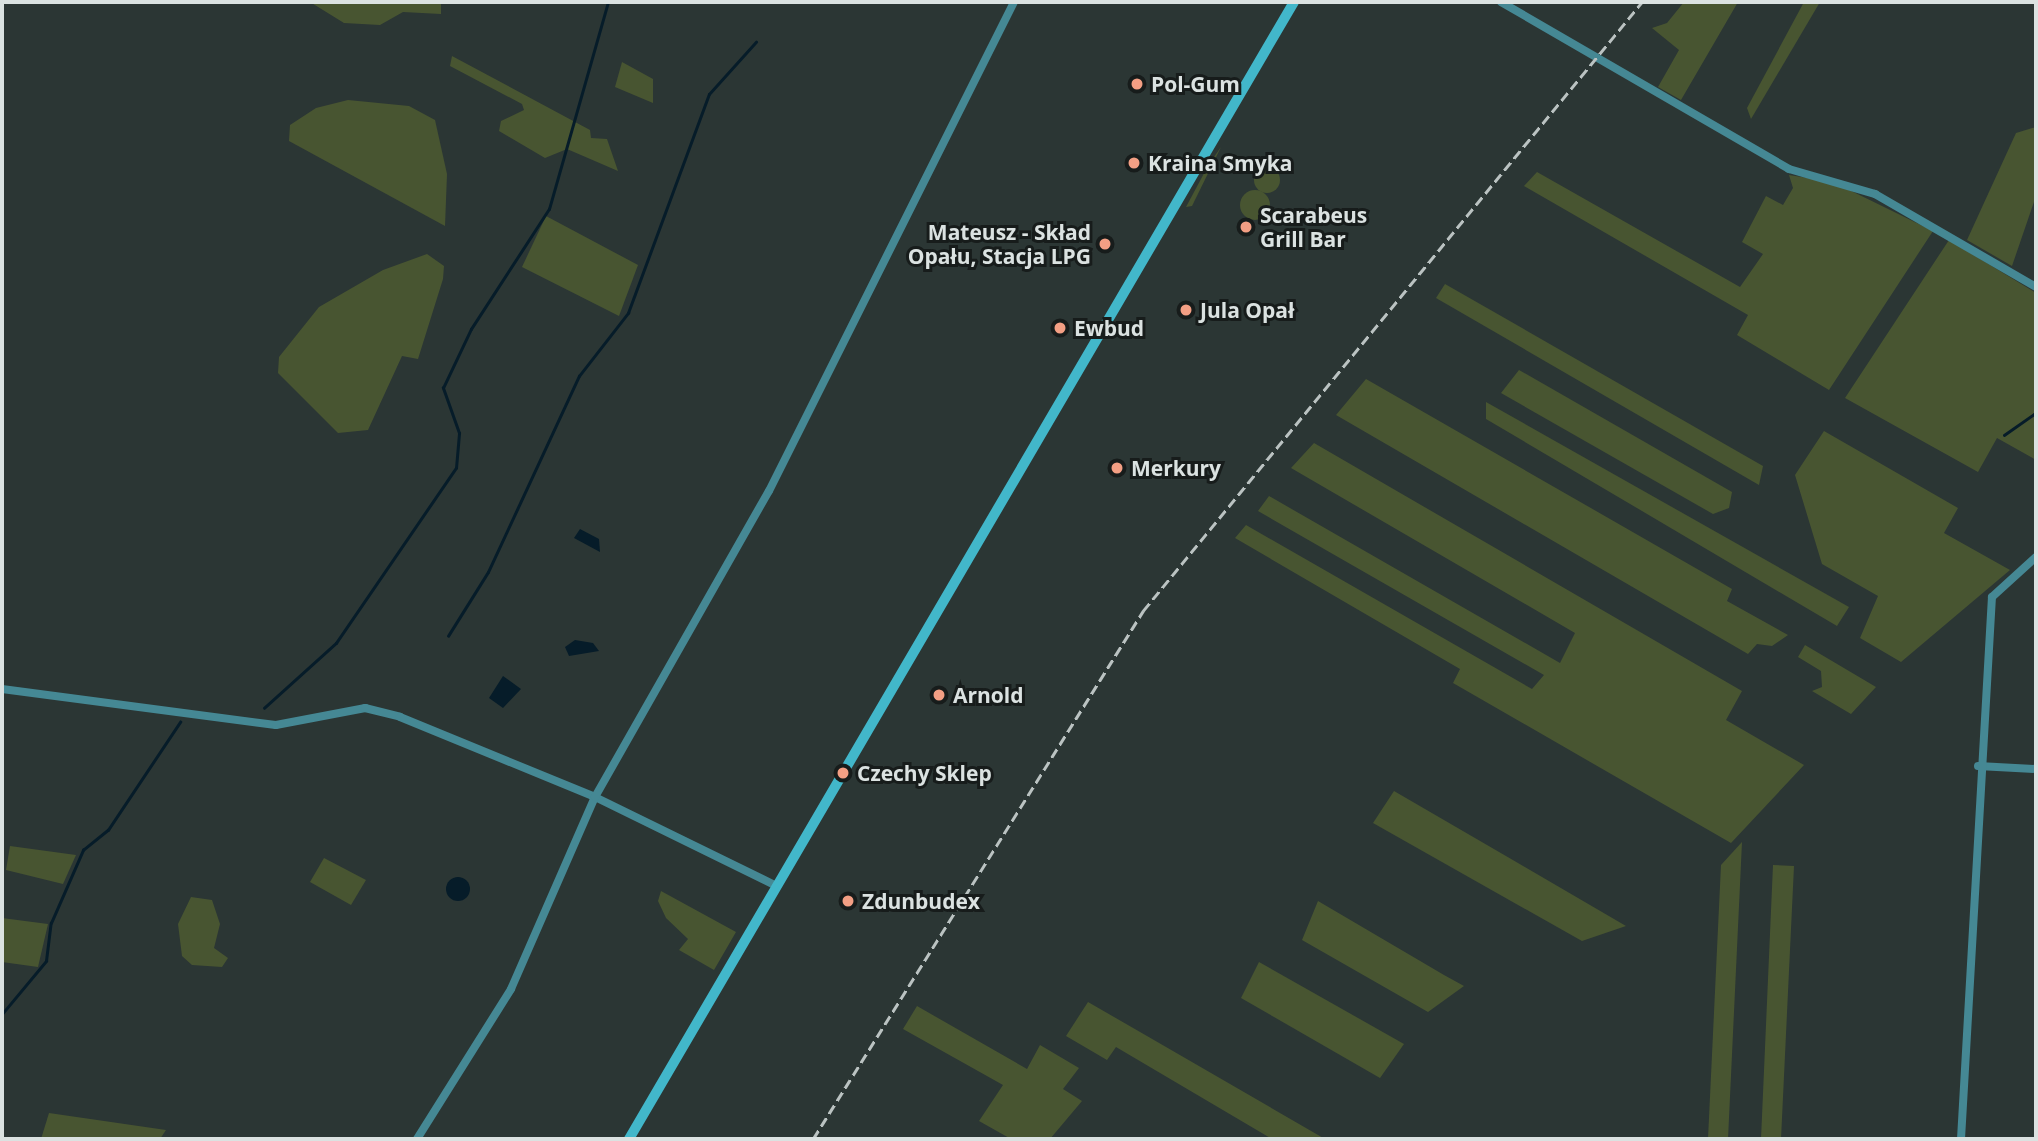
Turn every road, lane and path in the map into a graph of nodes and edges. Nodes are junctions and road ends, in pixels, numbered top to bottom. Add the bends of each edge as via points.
1 (1014, 2) edge
2 (1294, 2) edge
3 (1501, 2) edge
4 (2036, 287) edge
5 (2036, 557) edge
6 (2, 689) edge
7 (1978, 766) junction
8 (2036, 769) edge
9 (594, 797) junction
10 (777, 886) junction
11 (417, 1139) edge
12 (629, 1139) edge
13 (1961, 1139) edge

1 - 9 street via 769,491
2 - 10 main road
3 - 4 street via 1789,169 1875,194
5 - 7 street via 1992,597
6 - 9 street via 276,725 365,708 400,717
7 - 8 street
7 - 13 street
9 - 10 street
9 - 11 street via 511,989
10 - 12 main road

